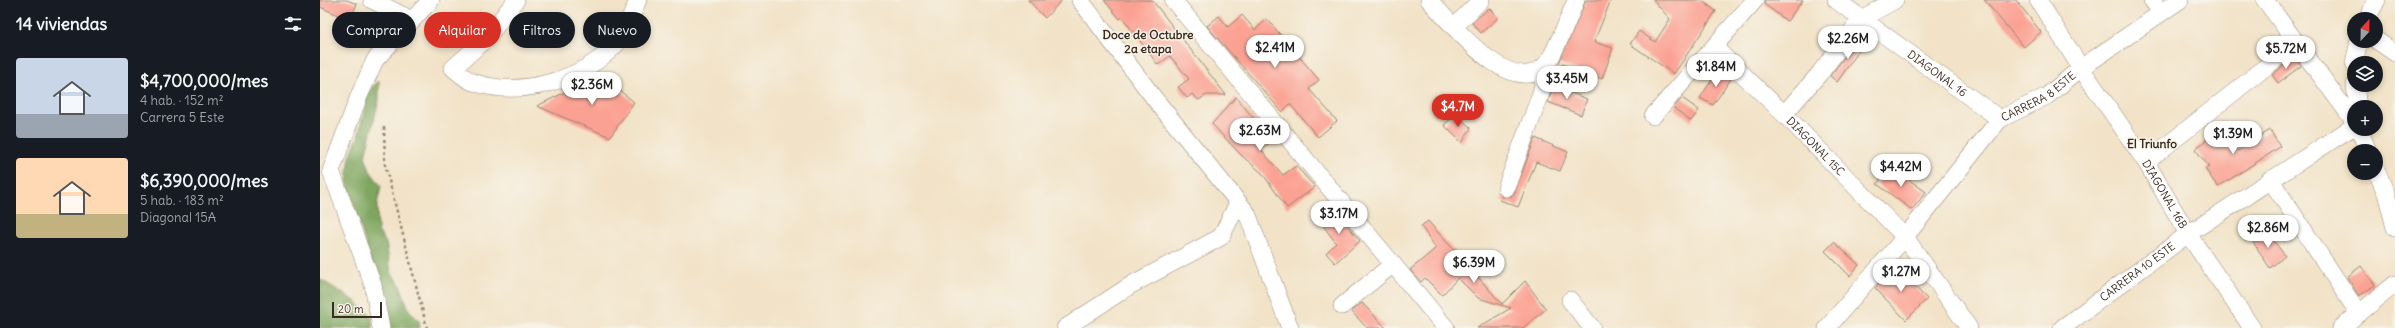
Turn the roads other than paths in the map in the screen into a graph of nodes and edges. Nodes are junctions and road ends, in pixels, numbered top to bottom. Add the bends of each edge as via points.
1 (372, 0) edge
2 (431, 0) edge
3 (516, 0) edge
4 (638, 0) edge
5 (1080, 0) edge
6 (1173, 0) edge
7 (1429, 0) edge
8 (1481, 0) edge
9 (1576, 0) edge
10 (1755, 0) edge
11 (1836, 0) edge
12 (1895, 0) edge
13 (2038, 0) edge
14 (2180, 0) edge
15 (2265, 0) edge
16 (2381, 0) edge
17 (2156, 6) edge
18 (396, 12) edge
19 (2372, 12) edge
20 (416, 16) edge
21 (1861, 19) junction
22 (1454, 27) junction
23 (2296, 43) junction
24 (2383, 45) edge
25 (1714, 47) junction
26 (386, 48) edge
27 (2395, 53) edge
28 (1543, 67) junction
29 (2081, 68) junction
30 (2347, 112) edge
31 (1784, 114) junction
32 (1653, 116) dead end
33 (2000, 119) junction
34 (2347, 130) edge
35 (2146, 162) junction
36 (325, 168) edge
37 (2270, 179) junction
38 (2380, 180) edge
39 (1506, 188) dead end
40 (1238, 203) junction
41 (2392, 210) edge
42 (2188, 234) junction
43 (1905, 237) junction
44 (1393, 264) junction
45 (2395, 284) edge
46 (1570, 300) dead end
47 (1342, 306) dead end
48 (2359, 314) junction
49 (381, 328) edge
50 (1065, 328) edge
51 (1290, 328) edge
52 (1446, 328) edge
53 (1592, 328) edge
54 (1827, 328) edge
55 (1969, 328) edge
56 (2062, 328) edge
57 (2252, 328) edge
58 (2341, 328) edge

1 - 18 street
2 - 20 street
3 - 4 street via 486,39 453,68 472,82 513,89 565,79 598,62 620,40
5 - 40 street
6 - 44 street
7 - 22 street
8 - 22 street
9 - 28 street
10 - 25 street
11 - 21 street, DIAGONAL 16
12 - 21 street
13 - 29 street, DIAGONAL 16B
14 - 17 street, CARRERA 8 ESTE
15 - 23 street
16 - 19 street
17 - 29 street, CARRERA 8 ESTE
21 - 31 street via 1820,73
21 - 33 street, DIAGONAL 16
22 - 28 street via 1481,55 1502,67 1519,74
23 - 30 street
23 - 35 street
24 - 27 street
25 - 31 street, DIAGONAL 15C
25 - 32 street
26 - 36 street via 375,60
28 - 39 street via 1541,93
29 - 33 street, CARRERA 8 ESTE via 2047,96
29 - 35 street, DIAGONAL 16B
31 - 43 street, DIAGONAL 15C
33 - 43 street, CARRERA 8 ESTE
34 - 37 street, CARRERA 10 ESTE
35 - 42 street, DIAGONAL 16B
36 - 49 street via 373,285
37 - 42 street, CARRERA 10 ESTE
37 - 48 street
38 - 41 street
40 - 50 street via 1221,237 1131,285
40 - 51 street via 1247,213
42 - 56 street, CARRERA 10 ESTE
42 - 57 street, DIAGONAL 16B
43 - 54 street, CARRERA 8 ESTE
43 - 55 street, DIAGONAL 15C
44 - 47 street
44 - 52 street
45 - 48 street
46 - 53 street
48 - 58 street

